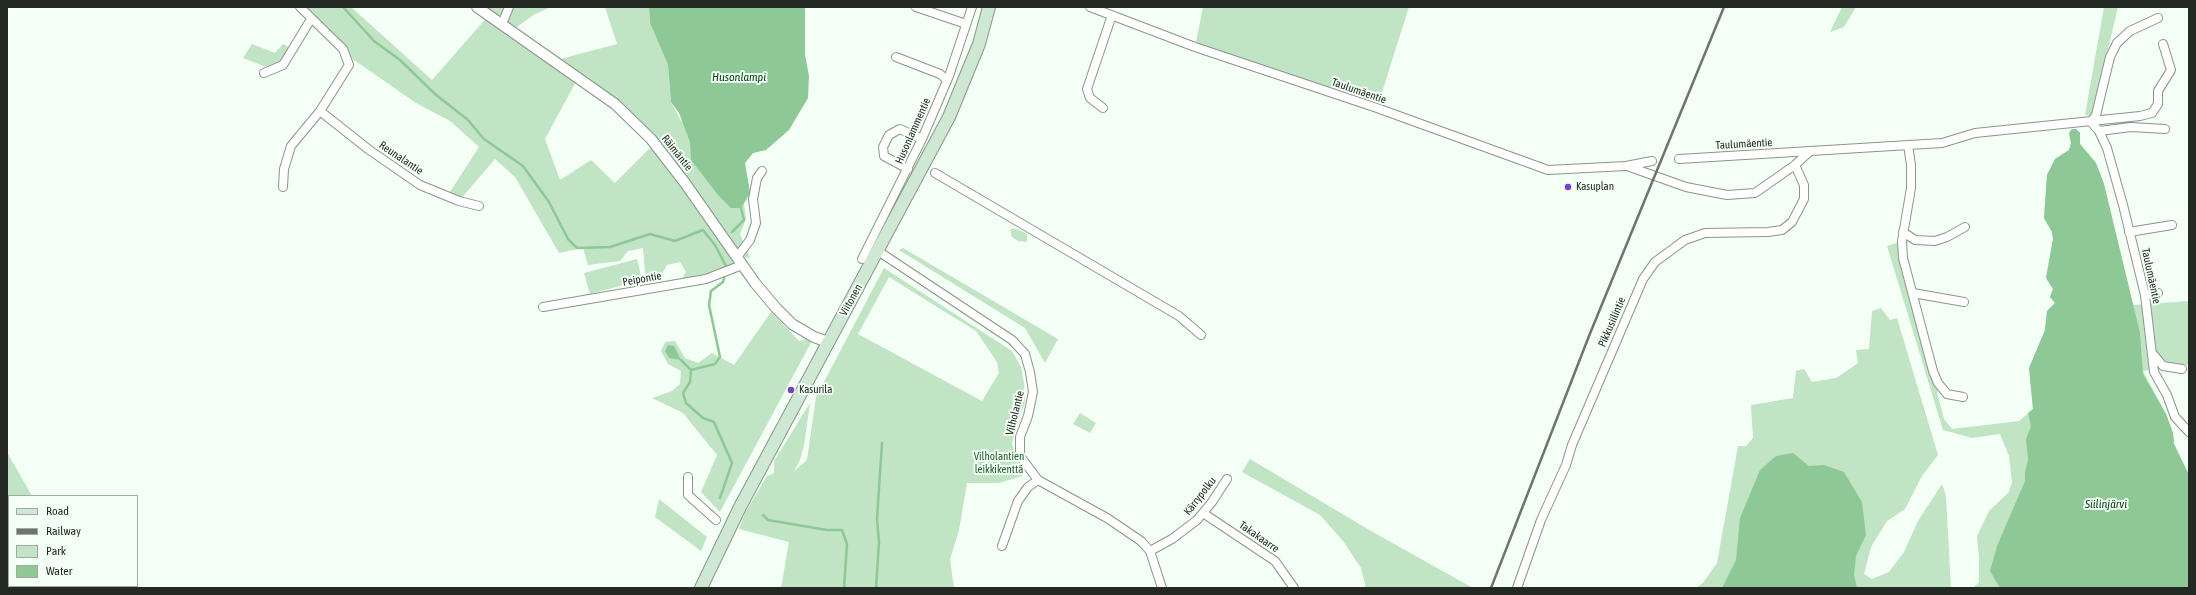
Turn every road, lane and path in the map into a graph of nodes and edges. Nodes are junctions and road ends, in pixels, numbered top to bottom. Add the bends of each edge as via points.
1 (300, 7) edge
2 (477, 7) edge
3 (509, 7) edge
4 (916, 7) edge
5 (972, 7) edge
6 (989, 7) edge
7 (1090, 7) edge
8 (1112, 15) junction
9 (2158, 18) dead end
10 (311, 19) junction
11 (502, 24) junction
12 (966, 24) junction
13 (2163, 44) dead end
14 (896, 58) dead end
15 (264, 73) dead end
16 (947, 80) junction
17 (1102, 108) dead end
18 (320, 111) junction
19 (2091, 122) junction
20 (2165, 129) dead end
21 (2099, 130) junction
22 (922, 140) junction
23 (1908, 145) junction
24 (1810, 151) junction
25 (1679, 159) dead end
26 (1652, 161) dead end
27 (1795, 165) junction
28 (1626, 166) junction
29 (908, 169) junction
30 (762, 171) dead end
31 (935, 173) dead end
32 (283, 187) dead end
33 (479, 206) dead end
34 (2172, 225) dead end
35 (1965, 227) dead end
36 (1903, 232) junction
37 (2129, 232) junction
38 (878, 252) junction
39 (862, 259) dead end
40 (739, 261) junction
41 (1913, 293) junction
42 (2158, 293) dead end
43 (2145, 295) junction
44 (1964, 302) dead end
45 (543, 307) dead end
46 (1201, 335) dead end
47 (828, 342) junction
48 (2153, 354) junction
49 (2182, 369) dead end
50 (1963, 397) dead end
51 (2189, 432) edge
52 (688, 477) dead end
53 (1227, 479) dead end
54 (1038, 480) junction
55 (1203, 513) junction
56 (716, 520) dead end
57 (1002, 546) dead end
58 (1150, 551) junction
59 (701, 588) edge
60 (1162, 588) edge
61 (1294, 588) edge
62 (1518, 588) edge

1 - 10 street
2 - 11 street, Räimäntie
3 - 11 street
4 - 12 street
5 - 12 street, Husonlammentie
6 - 38 main road, Viitonen via 978,44 949,117
7 - 8 street, Taulumäentie
8 - 17 street via 1087,89 1090,98
8 - 28 street, Taulumäentie via 1195,47 1371,106 1548,170
9 - 19 street via 2130,30 2117,43 2110,57 2096,115
10 - 15 street via 283,65
10 - 18 street via 343,50 349,65
11 - 40 street, Räimäntie via 615,104 650,139 685,183
12 - 16 street, Husonlammentie
13 - 19 street, Taulumäentie via 2171,70 2158,92 2158,104 2152,113
14 - 16 street via 940,74
16 - 22 street, Husonlammentie
18 - 32 street via 291,146 284,169
18 - 33 street, Reunalantie via 368,149 420,184 459,201
19 - 21 street, Taulumäentie
19 - 23 street, Taulumäentie via 1975,133 1942,143
20 - 21 street via 2131,127
21 - 37 street, Taulumäentie via 2107,148
22 - 29 street, Husonlammentie
22 - 29 street via 900,129 889,135 883,147 884,156
23 - 24 street, Taulumäentie
23 - 36 street via 1912,165 1911,188
24 - 25 street, Taulumäentie
24 - 27 street, Taulumäentie
26 - 28 street, Taulumäentie
27 - 28 street, Taulumäentie via 1755,193 1727,195 1686,187
27 - 62 street, Pikkusiilintie via 1804,185 1804,199 1792,222 1782,230 1705,233 1685,240 1655,262 1643,279 1541,520
29 - 39 street, Husonlammentie
30 - 40 street via 757,178 753,199 756,223
31 - 46 street via 1179,316
34 - 37 street
35 - 36 street via 1935,241 1915,240
36 - 41 street via 1903,258
37 - 43 street, Taulumäentie
38 - 47 main road, Viitonen
38 - 54 street, Vilholantie via 1012,340 1025,354 1033,392 1019,446 1020,456
40 - 45 street, Peipontie via 706,279
40 - 47 street, Räimäntie via 792,324
41 - 44 street
41 - 50 street via 1938,383 1947,394
42 - 43 street
43 - 48 street, Taulumäentie
47 - 59 main road, Viitonen via 740,507
48 - 49 street via 2163,366
48 - 51 street, Taulumäentie via 2154,372 2175,416
52 - 56 street via 688,495
53 - 55 street, Kärrypolku
54 - 57 street via 1028,487 1018,501
54 - 58 street, Vilholantie via 1118,525 1141,541
55 - 58 street, Kärrypolku via 1182,532
55 - 61 street, Takakaarre via 1275,562
58 - 60 street, Vilholantie

